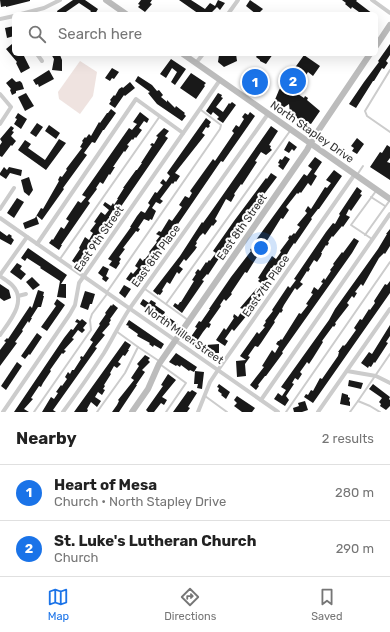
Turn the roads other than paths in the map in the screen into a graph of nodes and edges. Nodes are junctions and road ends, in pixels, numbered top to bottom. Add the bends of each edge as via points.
1 (60, 0) edge
2 (106, 0) edge
3 (238, 0) edge
4 (374, 1) edge
5 (29, 12) edge
6 (123, 12) edge
7 (229, 12) edge
8 (390, 13) edge
9 (12, 16) edge
10 (0, 19) edge
11 (390, 25) edge
12 (378, 40) edge
13 (38, 56) edge
14 (186, 56) edge
15 (202, 56) edge
16 (369, 56) edge
17 (42, 61) dead end
18 (196, 64) junction
19 (390, 70) edge
20 (220, 80) junction
21 (0, 94) edge
22 (200, 109) junction
23 (268, 114) junction
24 (160, 116) junction
25 (0, 124) edge
26 (291, 130) junction
27 (390, 132) edge
28 (183, 133) junction
29 (311, 144) junction
30 (363, 166) dead end
31 (355, 175) junction
32 (14, 188) dead end
33 (376, 190) junction
34 (371, 197) junction
35 (390, 199) edge
36 (385, 206) junction
37 (0, 209) edge
38 (390, 214) edge
39 (0, 218) edge
40 (365, 235) junction
41 (27, 237) junction
42 (372, 239) junction
43 (37, 244) junction
44 (60, 260) junction
45 (390, 262) edge
46 (0, 275) edge
47 (84, 276) junction
48 (144, 288) junction
49 (107, 292) junction
50 (26, 294) dead end
51 (18, 296) junction
52 (166, 304) junction
53 (130, 308) junction
54 (390, 309) edge
55 (189, 320) junction
56 (116, 331) junction
57 (0, 335) edge
58 (176, 340) junction
59 (138, 347) junction
60 (390, 354) edge
61 (160, 363) junction
62 (218, 370) junction
63 (347, 371) junction
64 (376, 376) junction
65 (390, 383) edge
66 (205, 396) junction
67 (261, 400) junction
68 (358, 401) junction
69 (3, 412) edge
70 (34, 412) edge
71 (63, 412) edge
72 (98, 412) edge
73 (132, 412) edge
74 (166, 412) edge
75 (198, 412) edge
76 (227, 412) edge
77 (278, 412) edge
78 (286, 412) edge
79 (318, 412) edge
80 (350, 412) edge
81 (380, 412) edge

1 - 5 street
2 - 6 street
3 - 7 street
4 - 8 street
9 - 10 street
11 - 12 street
13 - 17 street
14 - 18 street, North Stapley Drive
15 - 18 street
16 - 29 street, East 8th Street
18 - 20 street, North Stapley Drive
19 - 27 lane via 365,111 367,116
20 - 22 street, East 9th Street
20 - 23 street, North Stapley Drive
21 - 25 street via 11,108
22 - 28 street, East 9th Street
22 - 49 lane via 221,125 220,129
23 - 26 street, North Stapley Drive
23 - 48 street, East 8th Place
24 - 28 street
24 - 43 street via 136,99
24 - 44 lane
26 - 29 street, North Stapley Drive
26 - 52 lane
28 - 47 street, East 9th Street
29 - 31 street, North Stapley Drive
29 - 55 street, East 8th Street
30 - 31 lane
31 - 33 street, North Stapley Drive
31 - 62 street, East 7th Place
32 - 37 street
33 - 34 lane
33 - 35 street, North Stapley Drive
34 - 36 lane
34 - 40 lane via 351,225
35 - 36 lane
36 - 40 lane
38 - 42 street
39 - 41 street, North Miller Street
40 - 42 lane
41 - 43 street, North Miller Street
41 - 46 street
42 - 67 street
43 - 44 street, North Miller Street
44 - 47 street, North Miller Street
45 - 78 lane
46 - 51 street via 13,286
47 - 49 street, North Miller Street
47 - 69 street, East 9th Street via 76,290 75,305 70,314
48 - 52 lane
48 - 53 street, East 8th Place
49 - 53 street, North Miller Street
49 - 70 lane via 92,314 91,330
50 - 51 street
51 - 57 street via 16,310
52 - 55 lane
53 - 56 street, East 8th Place
53 - 58 street, North Miller Street
54 - 63 street
55 - 58 street, East 8th Street
56 - 59 lane
56 - 71 street, East 8th Place via 103,355
58 - 61 street, East 8th Street
58 - 62 street, North Miller Street
59 - 61 lane
59 - 72 lane
60 - 64 lane
61 - 73 street, East 8th Street
61 - 74 lane via 186,383
62 - 66 street, East 7th Place
62 - 67 street, North Miller Street
63 - 64 street
63 - 79 street
64 - 65 street
64 - 68 lane
66 - 75 street, East 7th Place
66 - 76 lane
67 - 77 street, North Miller Street
68 - 80 lane
68 - 81 lane

